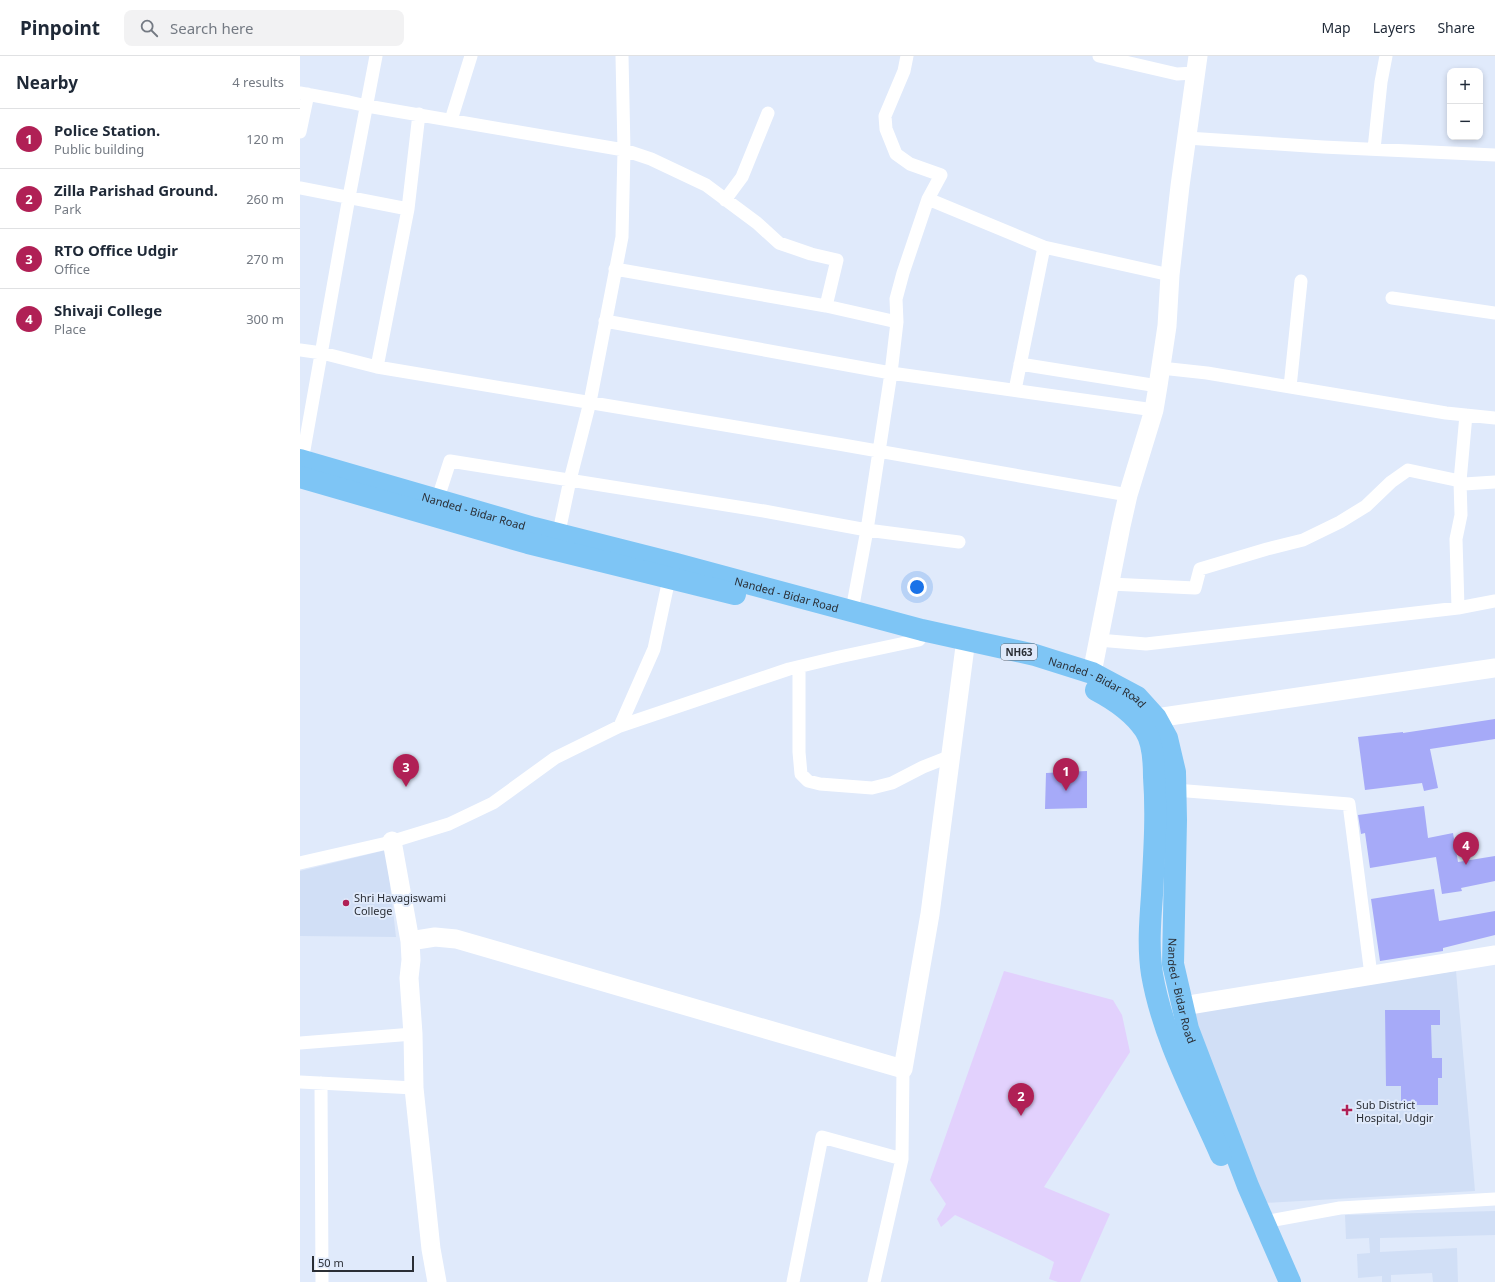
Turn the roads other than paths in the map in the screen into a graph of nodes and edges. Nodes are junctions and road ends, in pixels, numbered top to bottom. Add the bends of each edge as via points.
1 (376, 56) edge
2 (471, 56) edge
3 (622, 56) edge
4 (907, 56) edge
5 (1099, 56) edge
6 (1386, 56) edge
7 (1197, 64) edge
8 (304, 94) edge
9 (367, 106) junction
10 (768, 113) dead end
11 (419, 114) junction
12 (451, 120) junction
13 (300, 132) edge
14 (1187, 138) junction
15 (1374, 149) junction
16 (624, 150) junction
17 (1495, 155) edge
18 (300, 188) edge
19 (349, 197) junction
20 (928, 199) junction
21 (725, 200) junction
22 (408, 208) junction
23 (1044, 247) junction
24 (615, 269) junction
25 (1170, 275) junction
26 (1301, 281) dead end
27 (1392, 298) dead end
28 (826, 306) junction
29 (1495, 313) edge
30 (605, 321) junction
31 (897, 322) junction
32 (300, 350) edge
33 (322, 353) junction
34 (1020, 364) junction
35 (377, 367) junction
36 (890, 373) junction
37 (1160, 377) junction
38 (1290, 387) junction
39 (1015, 390) junction
40 (590, 402) junction
41 (1154, 410) junction
42 (1466, 415) junction
43 (1495, 418) edge
44 (879, 450) junction
45 (301, 466) edge
46 (570, 480) junction
47 (1460, 481) junction
48 (1495, 482) edge
49 (1128, 495) junction
50 (437, 501) junction
51 (867, 530) junction
52 (959, 542) dead end
53 (557, 543) junction
54 (673, 572) junction
55 (1110, 584) junction
56 (1495, 601) edge
57 (1458, 608) junction
58 (852, 610) junction
59 (919, 640) junction
60 (1098, 640) junction
61 (965, 645) junction
62 (799, 667) junction
63 (1495, 668) edge
64 (1092, 673) junction
65 (1156, 718) junction
66 (620, 726) junction
67 (951, 756) junction
68 (1175, 790) junction
69 (392, 841) junction
70 (300, 863) edge
71 (410, 941) junction
72 (1495, 955) edge
73 (1371, 975) junction
74 (1182, 1006) junction
75 (413, 1034) junction
76 (300, 1043) edge
77 (903, 1069) junction
78 (300, 1082) edge
79 (320, 1083) junction
80 (414, 1088) junction
81 (902, 1159) junction
82 (1495, 1199) edge
83 (1264, 1222) junction
84 (322, 1282) edge
85 (437, 1282) edge
86 (793, 1282) edge
87 (874, 1282) edge
88 (1278, 1282) edge
89 (1290, 1282) edge

1 - 9 street
2 - 12 street
3 - 16 street
4 - 20 street via 904,70 885,116 886,129 896,154 910,164 941,175
5 - 7 street via 1177,74
6 - 15 street
7 - 14 main road
8 - 9 street
8 - 13 street
9 - 11 street
9 - 19 street
10 - 21 street via 742,177
11 - 12 street
11 - 22 street
12 - 16 street
14 - 15 street
14 - 25 main road
15 - 17 street
16 - 21 street via 651,159 706,185
16 - 24 street via 622,237
18 - 19 street
19 - 22 street
19 - 33 street
20 - 23 street
20 - 31 street via 896,299
21 - 28 street via 779,242 837,260
22 - 35 street
23 - 25 street
23 - 34 street
24 - 28 street
24 - 30 street
25 - 37 main road
26 - 38 street
27 - 29 street
28 - 31 street
30 - 36 street
30 - 40 street
31 - 36 street
32 - 33 street
33 - 35 street
33 - 45 street
34 - 37 street
34 - 39 street
35 - 40 street
36 - 39 street
36 - 44 street
37 - 38 street via 1207,373
37 - 41 main road
38 - 42 street
39 - 41 street
40 - 44 street
40 - 46 street
41 - 49 main road
42 - 43 street
42 - 47 street
44 - 49 street
44 - 51 street
45 - 50 highway, Nanded - Bidar Road / NH63
45 - 53 highway, Nanded - Bidar Road / NH63
46 - 50 street via 450,461
46 - 51 street
46 - 53 street
47 - 48 street via 1464,484
47 - 55 street via 1408,470 1366,506 1309,537 1200,569 1195,588
47 - 57 street via 1461,515 1456,539
49 - 55 main road
50 - 53 highway, Nanded - Bidar Road / NH63
51 - 52 street
51 - 58 street
53 - 54 highway, Nanded - Bidar Road / NH63
54 - 58 highway, Nanded - Bidar Road / NH63
54 - 59 highway, Nanded - Bidar Road / NH63
54 - 66 street via 654,648
55 - 60 main road
56 - 57 street
57 - 60 street via 1146,644
58 - 61 highway, Nanded - Bidar Road / NH63
59 - 61 highway, Nanded - Bidar Road / NH63
59 - 62 street
60 - 64 main road
61 - 64 highway, Nanded - Bidar Road / NH63 via 1035,655
61 - 67 main road
61 - 88 highway, Nanded - Bidar Road / NH63 via 1077,680 1110,697 1126,709 1146,732 1153,756 1156,797 1150,939 1152,974 1162,1017 1171,1043
62 - 66 street
62 - 67 street via 801,774 808,781 872,788 892,783
63 - 65 main road
64 - 65 highway, Nanded - Bidar Road / NH63 via 1137,697
65 - 68 highway, Nanded - Bidar Road / NH63 via 1166,738 1175,772
66 - 69 street via 555,758 493,803 449,824
67 - 77 main road via 930,914
68 - 73 street via 1349,804
68 - 74 highway, Nanded - Bidar Road / NH63 via 1173,964
69 - 70 street
69 - 71 main road
71 - 75 main road via 409,978
71 - 77 main road via 435,937 456,939
72 - 73 main road
73 - 74 main road
74 - 83 highway, Nanded - Bidar Road / NH63 via 1191,1037
75 - 76 street
75 - 80 main road
77 - 81 street
78 - 79 street
79 - 80 street
79 - 84 street
80 - 85 main road via 431,1249
81 - 86 street via 822,1137
81 - 87 street
82 - 83 street via 1340,1208
83 - 89 highway, Nanded - Bidar Road / NH63

